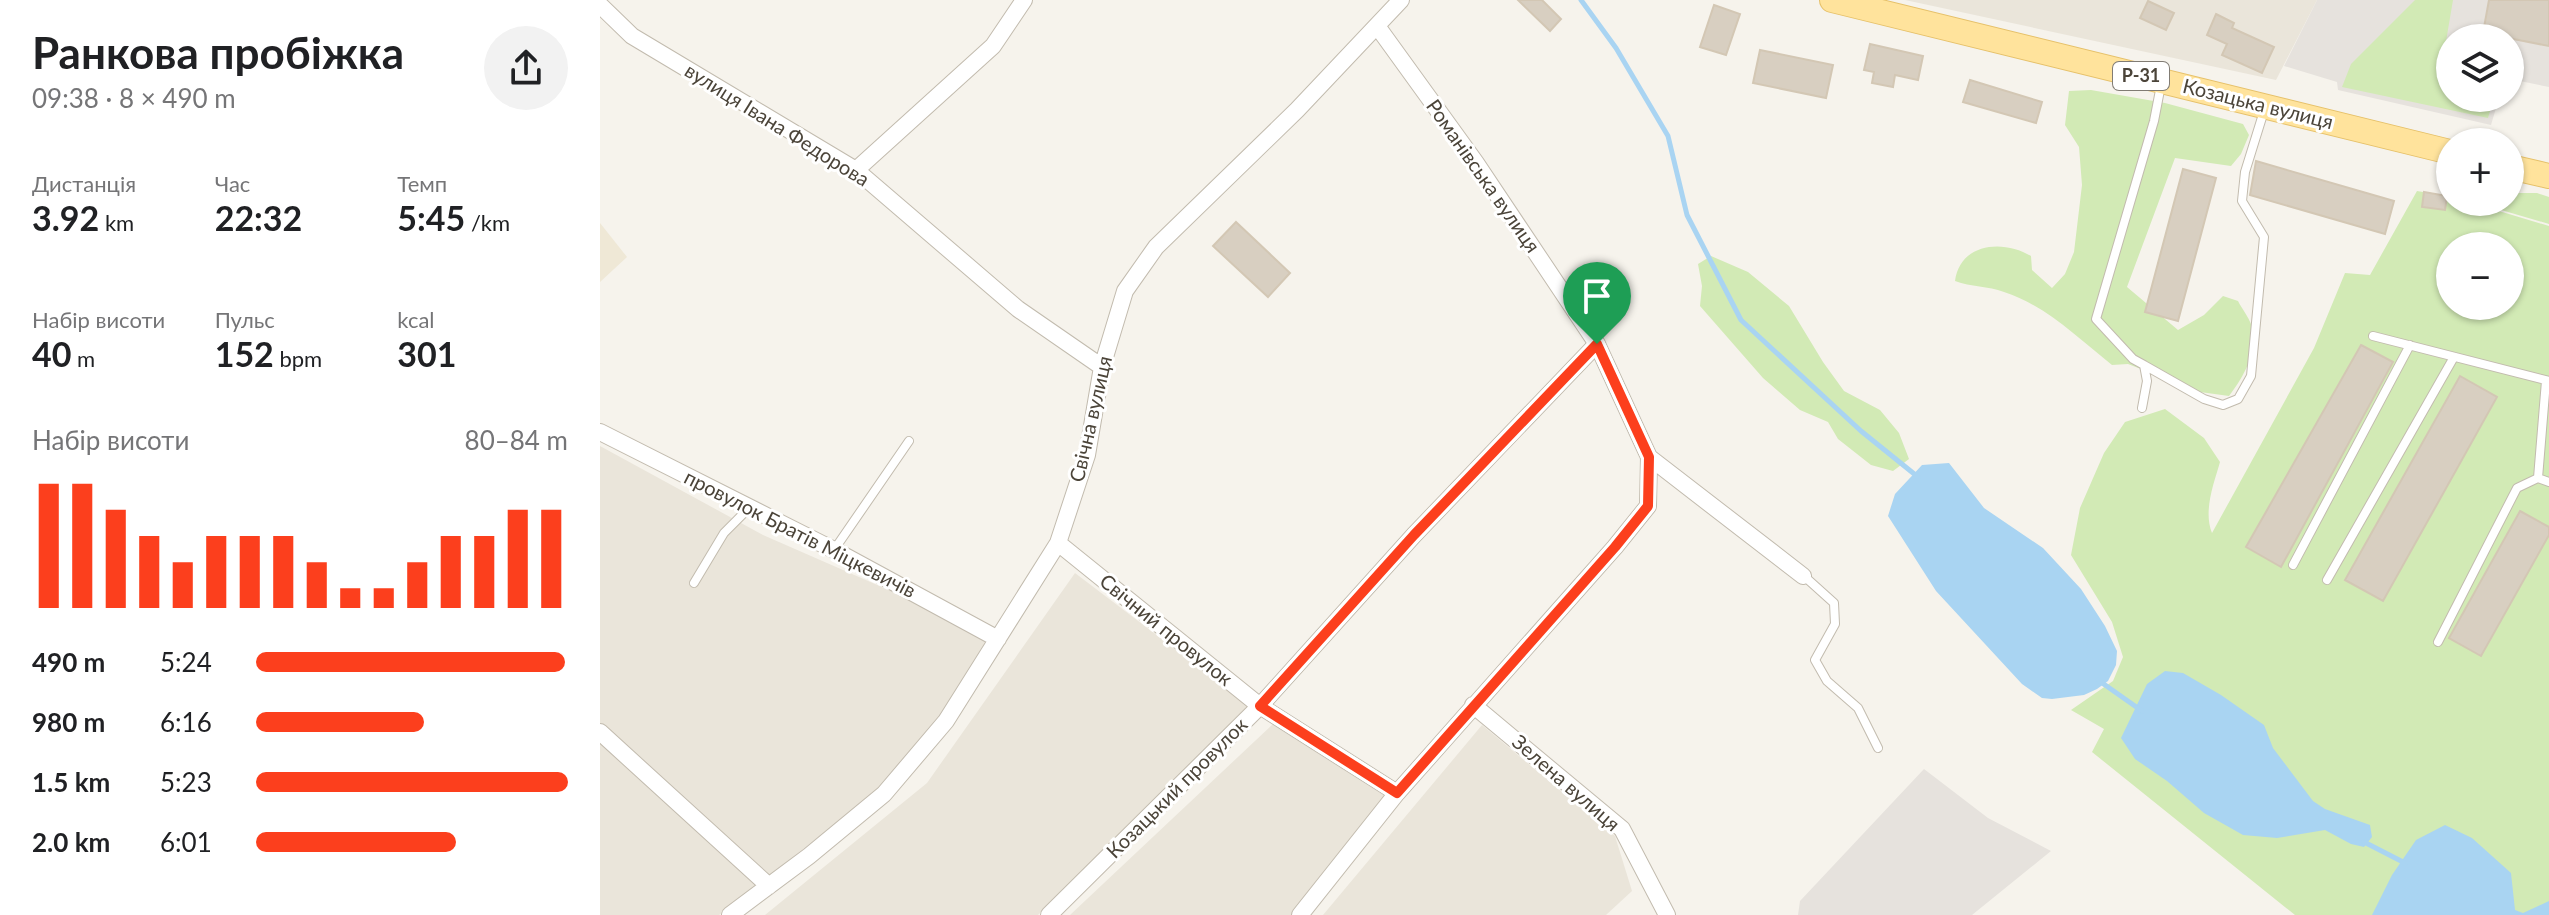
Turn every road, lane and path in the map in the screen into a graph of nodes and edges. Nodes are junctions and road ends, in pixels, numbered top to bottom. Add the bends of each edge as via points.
1 (1024, 0) edge
2 (1401, 0) edge
3 (1832, 0) edge
4 (1866, 4) edge
5 (600, 5) edge
6 (1377, 26) junction
7 (2162, 81) junction
8 (2265, 106) junction
9 (2436, 149) edge
10 (856, 170) junction
11 (2524, 170) edge
12 (2549, 176) edge
13 (2373, 336) dead end
14 (1597, 344) junction
15 (2410, 345) junction
16 (2454, 357) junction
17 (2144, 365) junction
18 (1102, 367) junction
19 (2548, 381) edge
20 (2142, 408) dead end
21 (600, 432) edge
22 (909, 441) dead end
23 (1649, 457) junction
24 (2538, 478) junction
25 (2549, 482) edge
26 (750, 507) junction
27 (1058, 543) junction
28 (834, 550) junction
29 (2293, 565) dead end
30 (1803, 576) joint
31 (2327, 580) dead end
32 (694, 583) dead end
33 (998, 639) junction
34 (2438, 642) dead end
35 (1473, 705) junction
36 (1260, 706) junction
37 (600, 732) edge
38 (1878, 748) dead end
39 (1397, 793) junction
40 (769, 886) junction
41 (730, 915) edge
42 (1049, 915) edge
43 (1300, 915) edge
44 (1667, 915) edge

1 - 10 street via 993,46
2 - 6 street, Свічна вулиця
3 - 4 main road, Козацька вулиця / Р-31
4 - 7 main road, Козацька вулиця / Р-31
5 - 10 street, вулиця Івана Федорова via 632,36
6 - 14 street, Романівська вулиця
6 - 18 street, Свічна вулиця via 1156,247 1125,291
7 - 8 main road, Козацька вулиця / Р-31
7 - 17 lane via 2096,319
8 - 9 main road, Козацька вулиця / Р-31
8 - 17 lane via 2242,201 2264,237 2251,376 2238,399 2223,405
10 - 18 street, вулиця Івана Федорова via 1018,309
11 - 12 main road
13 - 15 lane
14 - 23 street, Романівська вулиця
14 - 36 street, Козацький провулок
15 - 16 lane
15 - 29 lane
16 - 19 lane
16 - 31 lane
17 - 20 lane
18 - 27 street, Свічна вулиця via 1087,455
19 - 24 lane
21 - 26 street, провулок Братів Міцкевичів
22 - 28 lane
23 - 30 street, Романівська вулиця
23 - 35 street, Романівська вулиця via 1648,506
24 - 25 lane
24 - 34 lane via 2517,488
26 - 28 street, провулок Братів Міцкевичів
26 - 32 lane via 724,533
27 - 33 street, Свічна вулиця
27 - 36 street, Свічний провулок
28 - 33 street, провулок Братів Міцкевичів
30 - 38 lane via 1834,603 1835,624 1815,660 1827,681 1858,708
33 - 40 street, Свічна вулиця via 946,721 884,794
35 - 39 street, Романівська вулиця
35 - 44 street, Зелена вулиця via 1622,829
36 - 39 street, Свічний провулок
36 - 42 street, Козацький провулок
37 - 40 street
39 - 43 street, Романівська вулиця
40 - 41 street, Свічна вулиця

